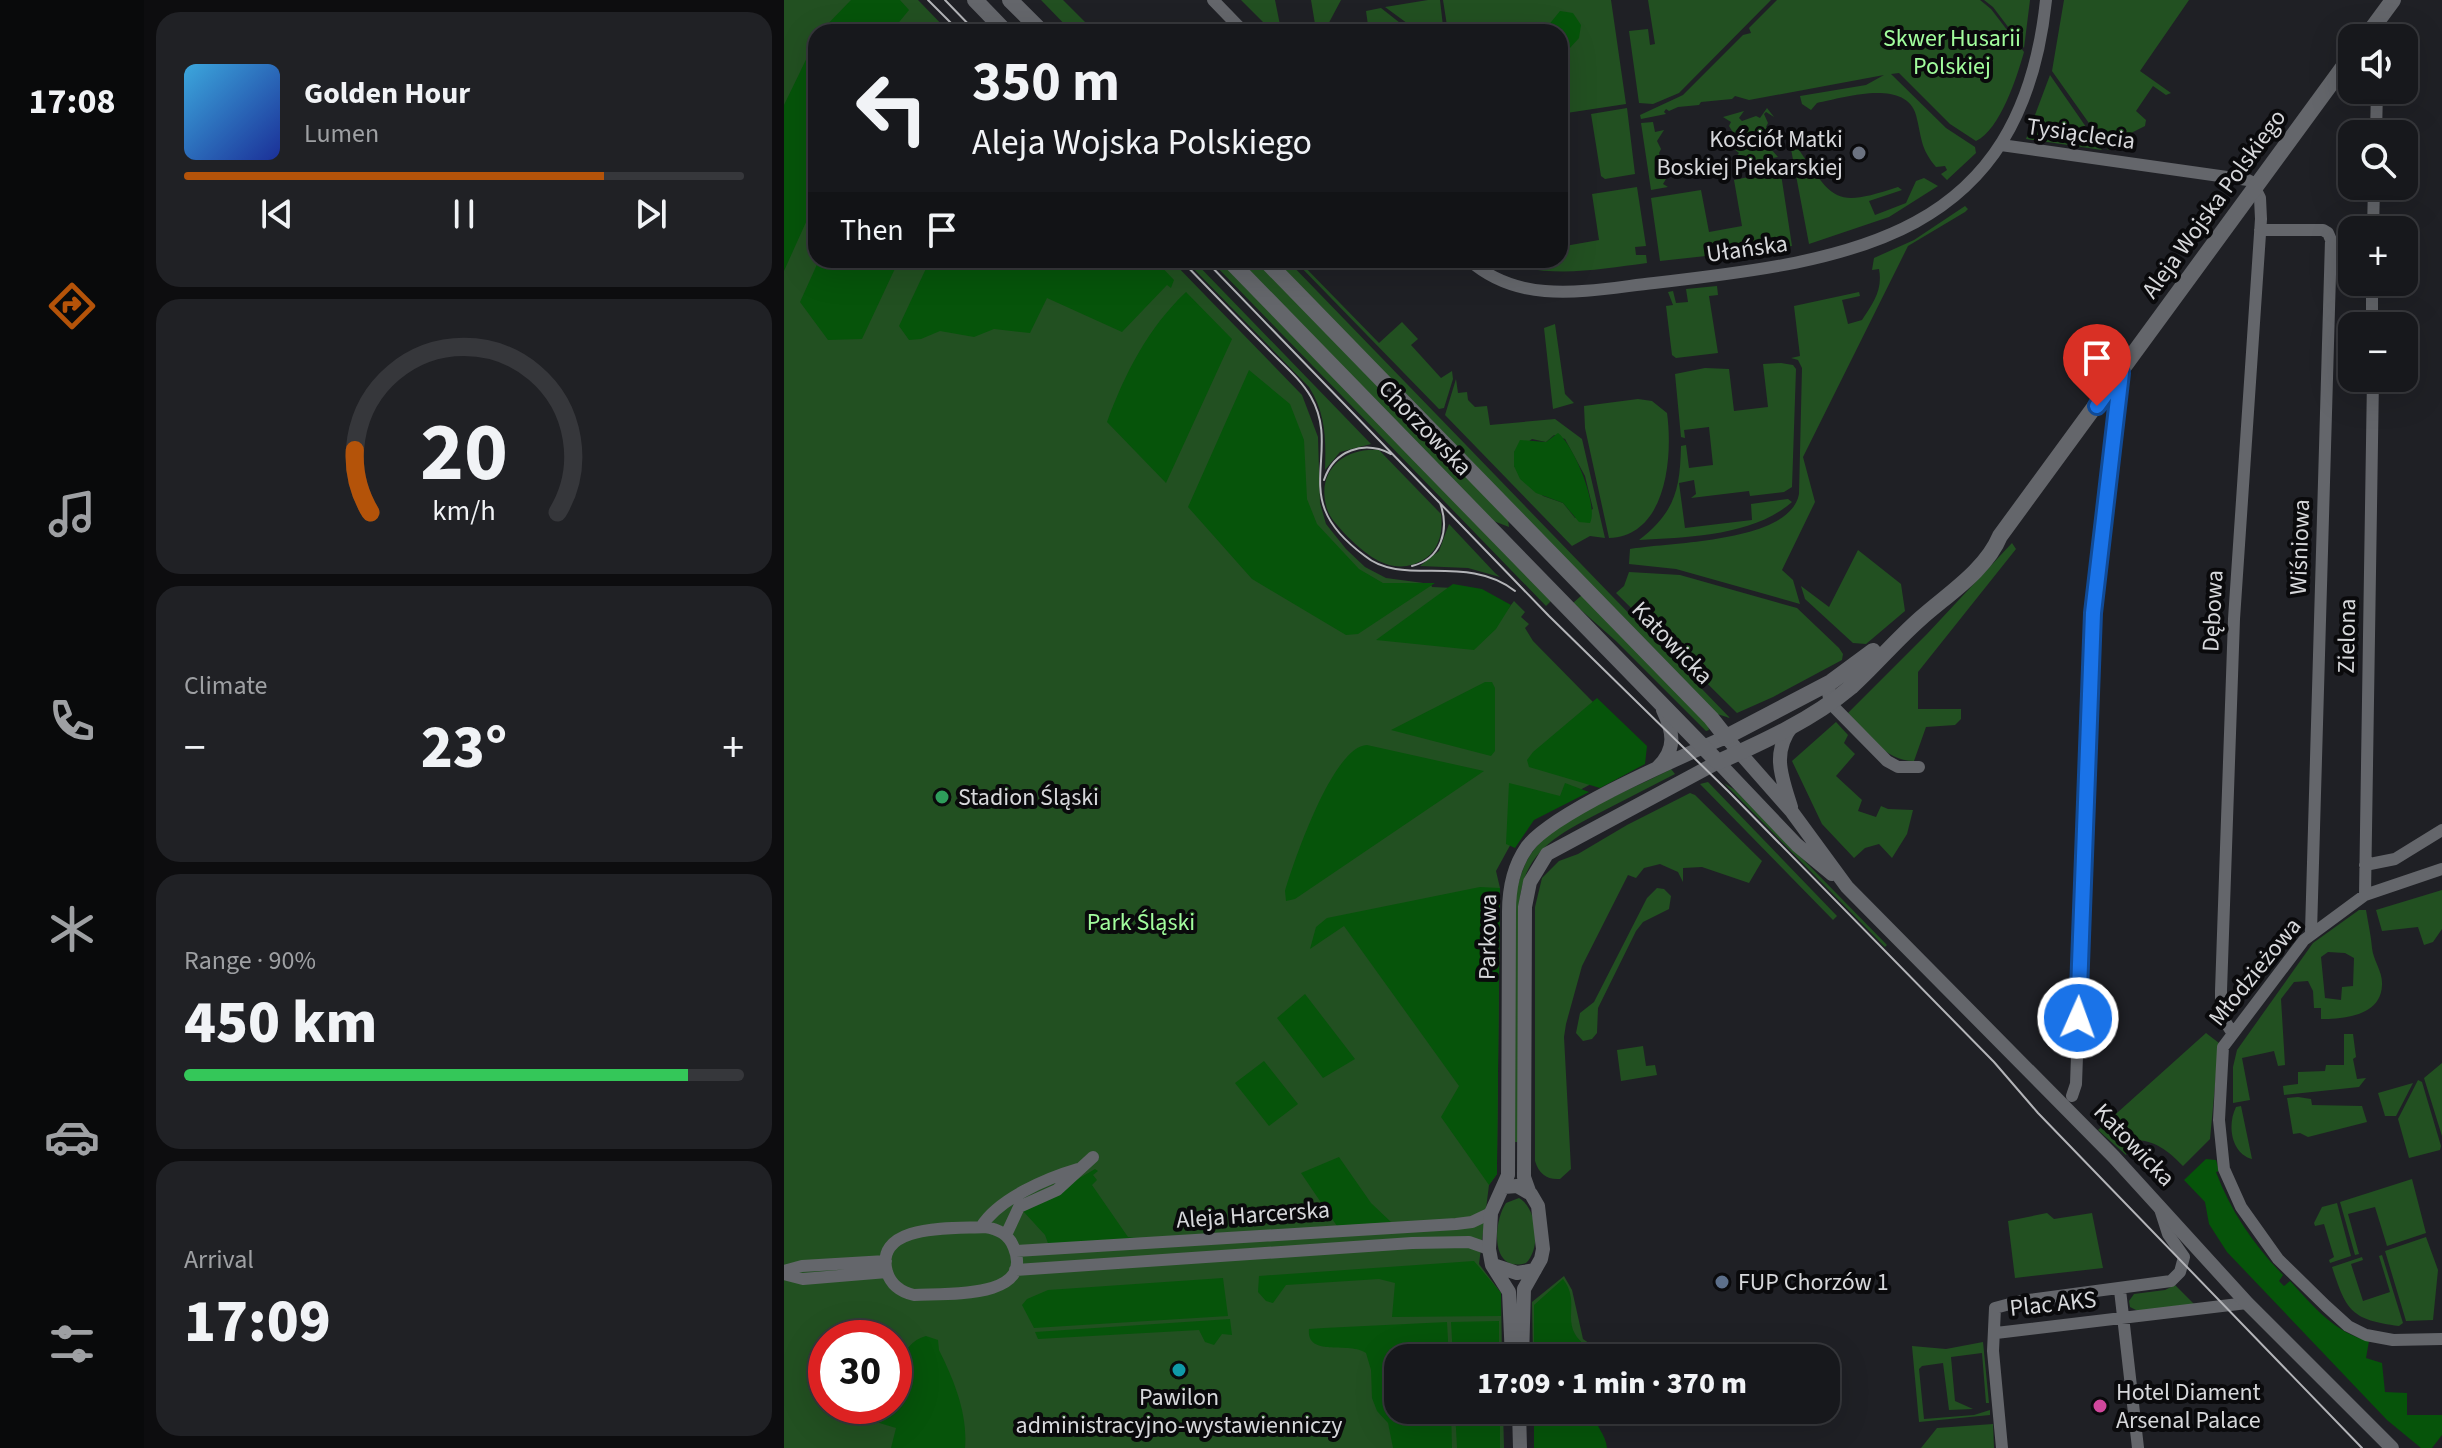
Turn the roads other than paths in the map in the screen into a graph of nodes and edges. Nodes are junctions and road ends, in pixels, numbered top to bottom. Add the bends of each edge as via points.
1 (975, 0) edge
2 (1010, 0) edge
3 (1213, 0) edge
4 (2046, 0) edge
5 (2393, 0) edge
6 (998, 24) edge
7 (1034, 24) edge
8 (1236, 24) edge
9 (2377, 24) edge
10 (2338, 74) edge
11 (2001, 145) junction
12 (2256, 187) junction
13 (2260, 230) junction
14 (1237, 268) edge
15 (1273, 268) edge
16 (1481, 268) edge
17 (2121, 373) junction
18 (2373, 392) edge
19 (1455, 455) joint
20 (1529, 531) junction
21 (2000, 536) junction
22 (1511, 549) junction
23 (1589, 628) joint
24 (1831, 682) junction
25 (1658, 699) junction
26 (1830, 703) junction
27 (1794, 723) junction
28 (1726, 737) junction
29 (1704, 747) junction
30 (1738, 753) junction
31 (1718, 762) junction
32 (1919, 767) dead end
33 (1656, 769) junction
34 (1792, 812) junction
35 (2442, 830) edge
36 (2365, 865) junction
37 (2442, 869) edge
38 (1839, 879) junction
39 (2365, 895) junction
40 (2311, 932) junction
41 (2233, 1034) junction
42 (2072, 1096) dead end
43 (1093, 1157) dead end
44 (1078, 1169) junction
45 (1504, 1187) junction
46 (1529, 1191) junction
47 (2159, 1206) junction
48 (1491, 1213) junction
49 (981, 1227) junction
50 (1326, 1232) junction
51 (1006, 1235) junction
52 (1161, 1244) junction
53 (1489, 1249) junction
54 (1327, 1250) junction
55 (1016, 1251) junction
56 (1162, 1262) junction
57 (1492, 1265) junction
58 (886, 1267) junction
59 (1015, 1270) junction
60 (1535, 1270) junction
61 (784, 1273) edge
62 (2120, 1290) junction
63 (2247, 1303) junction
64 (2123, 1318) junction
65 (1996, 1333) junction
66 (2442, 1339) edge
67 (1511, 1344) edge
68 (1522, 1344) edge
69 (1519, 1424) edge
70 (1520, 1448) edge
71 (2002, 1448) edge
72 (2138, 1448) edge
73 (2392, 1448) edge

1 - 6 main road
2 - 7 main road
3 - 8 street
4 - 11 street, Tysiąclecia via 2037,63
5 - 9 main road
10 - 12 main road, Aleja Wojska Polskiego
11 - 12 street, Tysiąclecia via 2248,180
11 - 16 street, Ułańska via 1957,194 1907,229 1795,264 1558,292 1505,284
12 - 13 street, Dębowa
12 - 17 main road, Aleja Wojska Polskiego
13 - 40 street, Wiśniowa via 2323,230 2331,240
13 - 41 street, Dębowa via 2234,619 2221,975 2221,1015
14 - 22 main road, Chorzowska
15 - 19 main road, Chorzowska
17 - 21 main road, Aleja Wojska Polskiego
17 - 42 street via 2093,613
18 - 36 street, Zielona
19 - 20 main road, Katowicka
20 - 22 main road
20 - 28 main road, Katowicka
21 - 24 main road, Aleja Wojska Polskiego
21 - 26 main road, Aleja Wojska Polskiego via 1996,547 1953,592
22 - 23 main road, Chorzowska
23 - 25 main road, Katowicka
24 - 26 street
24 - 28 main road, Aleja Wojska Polskiego
25 - 29 main road, Katowicka
25 - 33 street via 1673,736
26 - 27 main road, Aleja Wojska Polskiego
26 - 32 street via 1887,761
27 - 30 main road, Aleja Wojska Polskiego
27 - 34 street via 1778,759
28 - 29 street, Aleja Wojska Polskiego
28 - 30 street, Katowicka
29 - 31 main road, Katowicka
29 - 33 street, Parkowa
30 - 31 main road, Aleja Wojska Polskiego
30 - 34 street, Katowicka
31 - 38 street, Katowicka via 1797,845
31 - 46 street, Parkowa via 1557,847 1540,862 1530,882 1525,907 1524,1177
33 - 45 street, Parkowa via 1553,824 1528,846 1516,867 1509,894
34 - 38 street, Katowicka
35 - 36 street via 2395,859
36 - 39 street, Zielona
37 - 39 street, Młodzieżowa
38 - 47 street, Katowicka
39 - 40 street, Młodzieżowa
40 - 41 street, Młodzieżowa
41 - 66 street, Młodzieżowa via 2223,1047 2219,1133 2224,1169 2248,1218 2278,1259 2348,1326 2389,1339
43 - 44 street
44 - 49 street via 1016,1195 989,1214
44 - 51 street via 1057,1190 1019,1207
45 - 46 street
45 - 48 street
46 - 60 street via 1543,1234
47 - 62 street, Plac AKS via 2168,1234 2183,1253 2180,1272 2165,1284
47 - 63 street, Katowicka
48 - 50 street, Aleja Harcerska via 1469,1222
48 - 53 street
49 - 51 street
49 - 58 street via 906,1234 894,1242
50 - 52 street, Aleja Harcerska
50 - 54 street
51 - 55 street
52 - 55 street, Aleja Harcerska
52 - 56 street
53 - 54 street, Aleja Harcerska via 1469,1242
53 - 57 street
54 - 56 street, Aleja Harcerska
55 - 59 street
56 - 59 street, Aleja Harcerska
57 - 60 street via 1517,1273
57 - 67 street via 1509,1292
58 - 59 street via 897,1288 914,1295 997,1288
58 - 61 street via 802,1266
60 - 68 street via 1524,1289
62 - 64 street, Plac AKS
62 - 65 street, Plac AKS via 2000,1305 1994,1312
63 - 64 street, Plac AKS
63 - 73 street, Katowicka
64 - 65 street, Plac AKS
64 - 72 street
65 - 71 street
69 - 70 street

